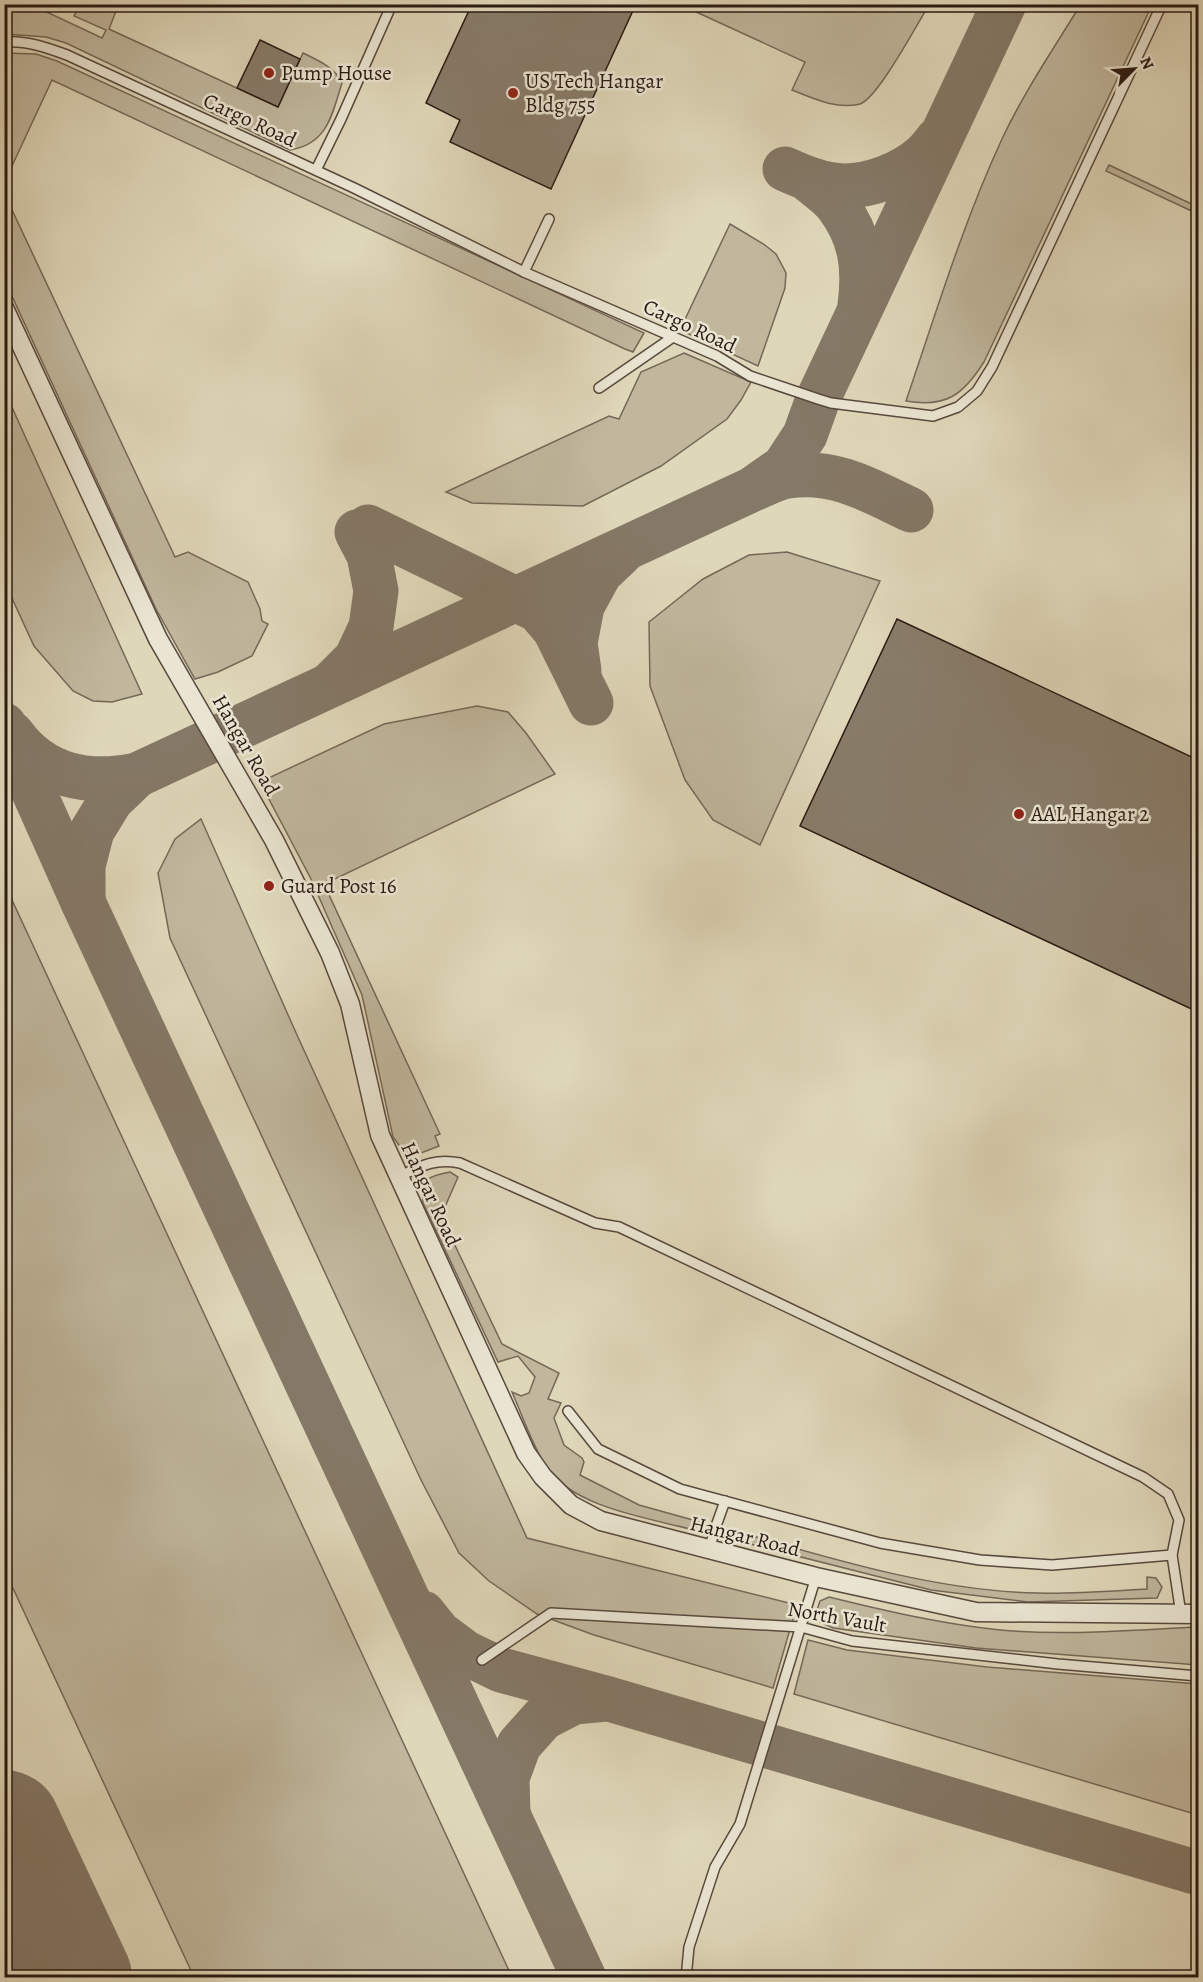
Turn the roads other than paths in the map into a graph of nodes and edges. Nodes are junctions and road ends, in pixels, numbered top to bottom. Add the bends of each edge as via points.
1 (392, 4) edge
2 (1162, 4) edge
3 (4, 42) edge
4 (316, 170) junction
5 (549, 219) dead end
6 (524, 272) junction
7 (4, 308) edge
8 (673, 337) junction
9 (599, 388) dead end
10 (398, 1177) junction
11 (568, 1411) dead end
12 (725, 1501) junction
13 (710, 1550) junction
14 (1172, 1555) junction
15 (816, 1578) junction
16 (1190, 1614) edge
17 (801, 1627) junction
18 (482, 1660) dead end
19 (1198, 1676) edge
20 (686, 1977) edge

1 - 4 lane
2 - 8 lane, Cargo Road via 992,367 977,391 958,407 933,416 831,403 750,376
3 - 4 lane, Cargo Road via 45,47 67,55
4 - 6 lane, Cargo Road
5 - 6 lane
6 - 8 lane, Cargo Road
7 - 10 street, Hangar Road via 158,639 274,840 330,953 350,1004 380,1135
8 - 9 lane
10 - 13 street, Hangar Road via 526,1453 543,1477 571,1505 602,1521
10 - 14 lane via 430,1162 460,1162 595,1223 619,1227 1143,1477 1168,1494 1179,1520
11 - 12 lane via 598,1449 680,1489
12 - 13 lane
12 - 14 lane via 880,1543 980,1560 1052,1565
13 - 15 street, Hangar Road
14 - 16 lane
15 - 16 street, Hangar Road via 976,1612
15 - 17 lane
17 - 18 lane, North Vault via 551,1613
17 - 19 lane, North Vault via 852,1641
17 - 20 lane via 740,1824 715,1867 705,1897 689,1947

